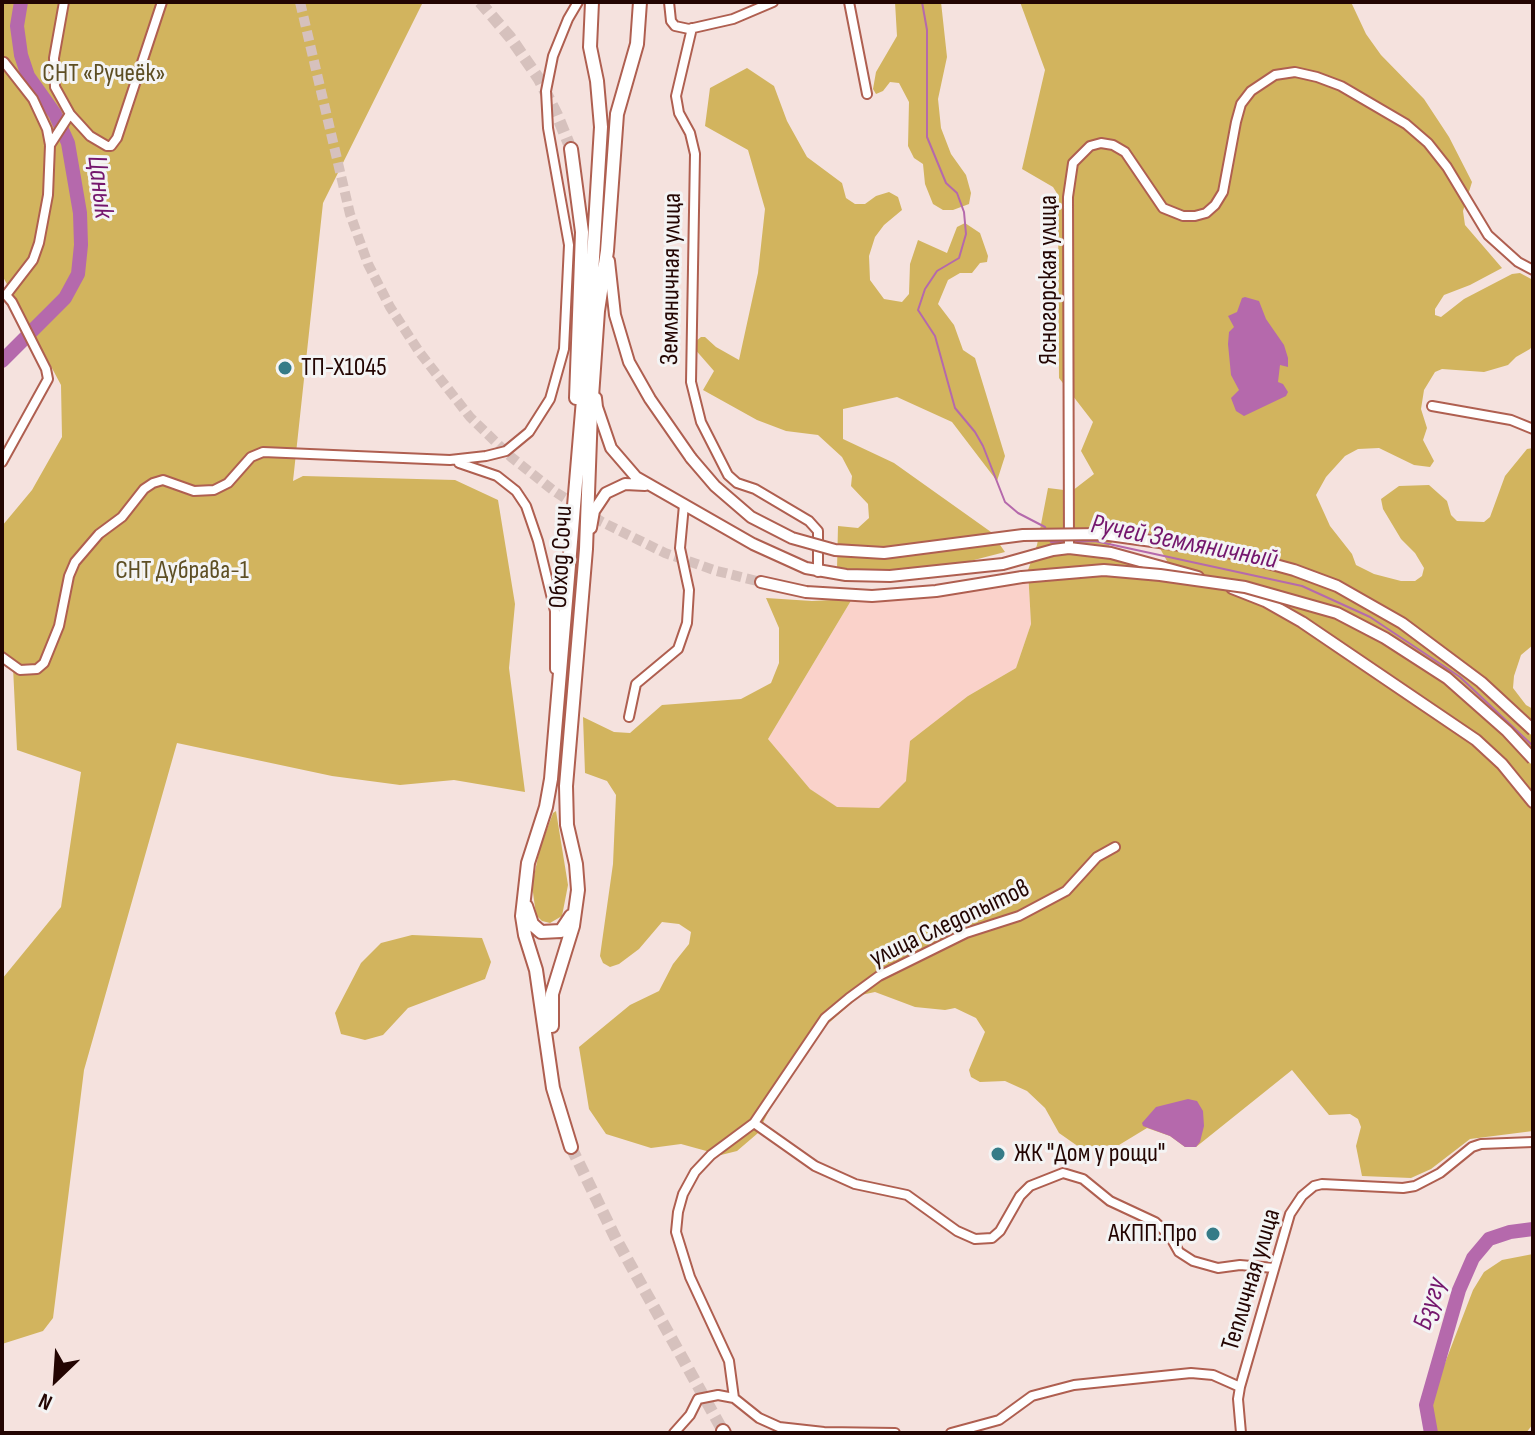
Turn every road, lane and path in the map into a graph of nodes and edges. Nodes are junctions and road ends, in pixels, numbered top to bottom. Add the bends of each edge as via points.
1 (64, 2) edge
2 (162, 2) edge
3 (578, 2) edge
4 (592, 2) edge
5 (640, 2) edge
6 (669, 2) edge
7 (773, 2) edge
8 (849, 2) edge
9 (692, 28) junction
10 (4, 62) edge
11 (867, 94) dead end
12 (70, 114) junction
13 (50, 145) junction
14 (571, 149) tunnel mouth
15 (607, 251) junction
16 (1533, 270) edge
17 (7, 297) edge
18 (594, 380) junction
19 (1432, 406) dead end
20 (1533, 428) edge
21 (450, 460) junction
22 (2, 462) edge
23 (647, 485) junction
24 (573, 493) junction
25 (684, 505) junction
26 (1069, 548) junction
27 (586, 549) junction
28 (818, 572) junction
29 (761, 582) tunnel mouth
30 (2, 657) edge
31 (559, 690) junction
32 (629, 717) dead end
33 (1533, 730) edge
34 (1533, 759) edge
35 (1533, 802) edge
36 (1115, 847) dead end
37 (524, 899) junction
38 (575, 909) junction
39 (561, 1113) junction
40 (754, 1123) junction
41 (1533, 1142) edge
42 (571, 1147) tunnel mouth
43 (1274, 1268) junction
44 (1240, 1387) junction
45 (734, 1398) junction
46 (674, 1433) edge
47 (895, 1433) edge
48 (951, 1433) edge
49 (1241, 1433) edge

1 - 12 street via 53,79
2 - 12 street via 114,143 97,141
3 - 21 street via 556,47 546,91 570,254 558,375 544,411 521,441 497,454
4 - 24 highway via 589,30 601,107 601,148
5 - 15 highway, Обход Сочи via 637,44 617,114
6 - 9 street via 675,26
7 - 9 street
8 - 11 street
9 - 28 street, Земляничная улица via 676,96 695,154 691,382 701,422 728,475 818,531
10 - 13 street via 33,99
12 - 13 street
13 - 17 street via 39,243
14 - 24 highway via 582,273
15 - 18 highway, Обход Сочи
15 - 33 main road, bridge via 615,315 644,391 691,458 751,517 792,538 835,550 884,553 1075,532 1175,542 1294,570 1337,586 1402,623 1481,682
16 - 26 street, Ясногорская улица via 1488,235 1428,143 1406,124 1317,77 1275,75 1251,91 1236,122 1223,192 1206,213 1183,216 1163,208 1125,152 1101,143 1090,146 1073,163 1068,197
17 - 22 street via 48,375
18 - 23 main road via 611,448
18 - 27 highway, Обход Сочи
19 - 20 street
21 - 30 street via 263,452 214,490 194,491 163,480 153,483 75,562 44,663 20,670
21 - 31 street via 497,476 526,506 555,611
23 - 25 main road
23 - 27 main road via 625,484 606,493 594,511
24 - 31 highway, Обход Сочи
25 - 28 main road via 753,544
25 - 32 street via 681,559 689,590 687,623 678,649 636,684
26 - 28 main road via 942,572 867,577
26 - 35 main road via 1157,565 1265,601 1476,740
27 - 38 highway, Обход Сочи via 566,786 577,875
29 - 34 main road, bridge via 806,592 905,595 1104,570 1245,587 1337,613 1385,638 1447,678
31 - 37 highway, Обход Сочи via 549,793 531,851
36 - 40 street, улица Следопытов via 1097,857 1066,891 1019,916 966,933 879,976 849,998 825,1018
37 - 38 highway via 532,924 541,932 561,931
37 - 39 highway, Обход Сочи via 523,927 536,970
38 - 39 highway, Обход Сочи via 552,994
39 - 42 highway, Обход Сочи
40 - 43 street via 815,1166 855,1184 907,1195 975,1239 992,1238 1000,1231 1030,1186 1063,1173 1083,1179 1110,1201 1155,1222 1193,1261 1218,1268
40 - 45 street, улица Следопытов via 695,1172 683,1194 676,1232 690,1277 729,1361
41 - 43 street, Тепличная улица via 1472,1147 1415,1186 1314,1186 1290,1214
43 - 44 street, Тепличная улица
44 - 48 street via 1205,1373 1086,1383 1032,1396 999,1420
44 - 49 street, Тепличная улица
45 - 46 street via 698,1399
45 - 47 street via 779,1427

